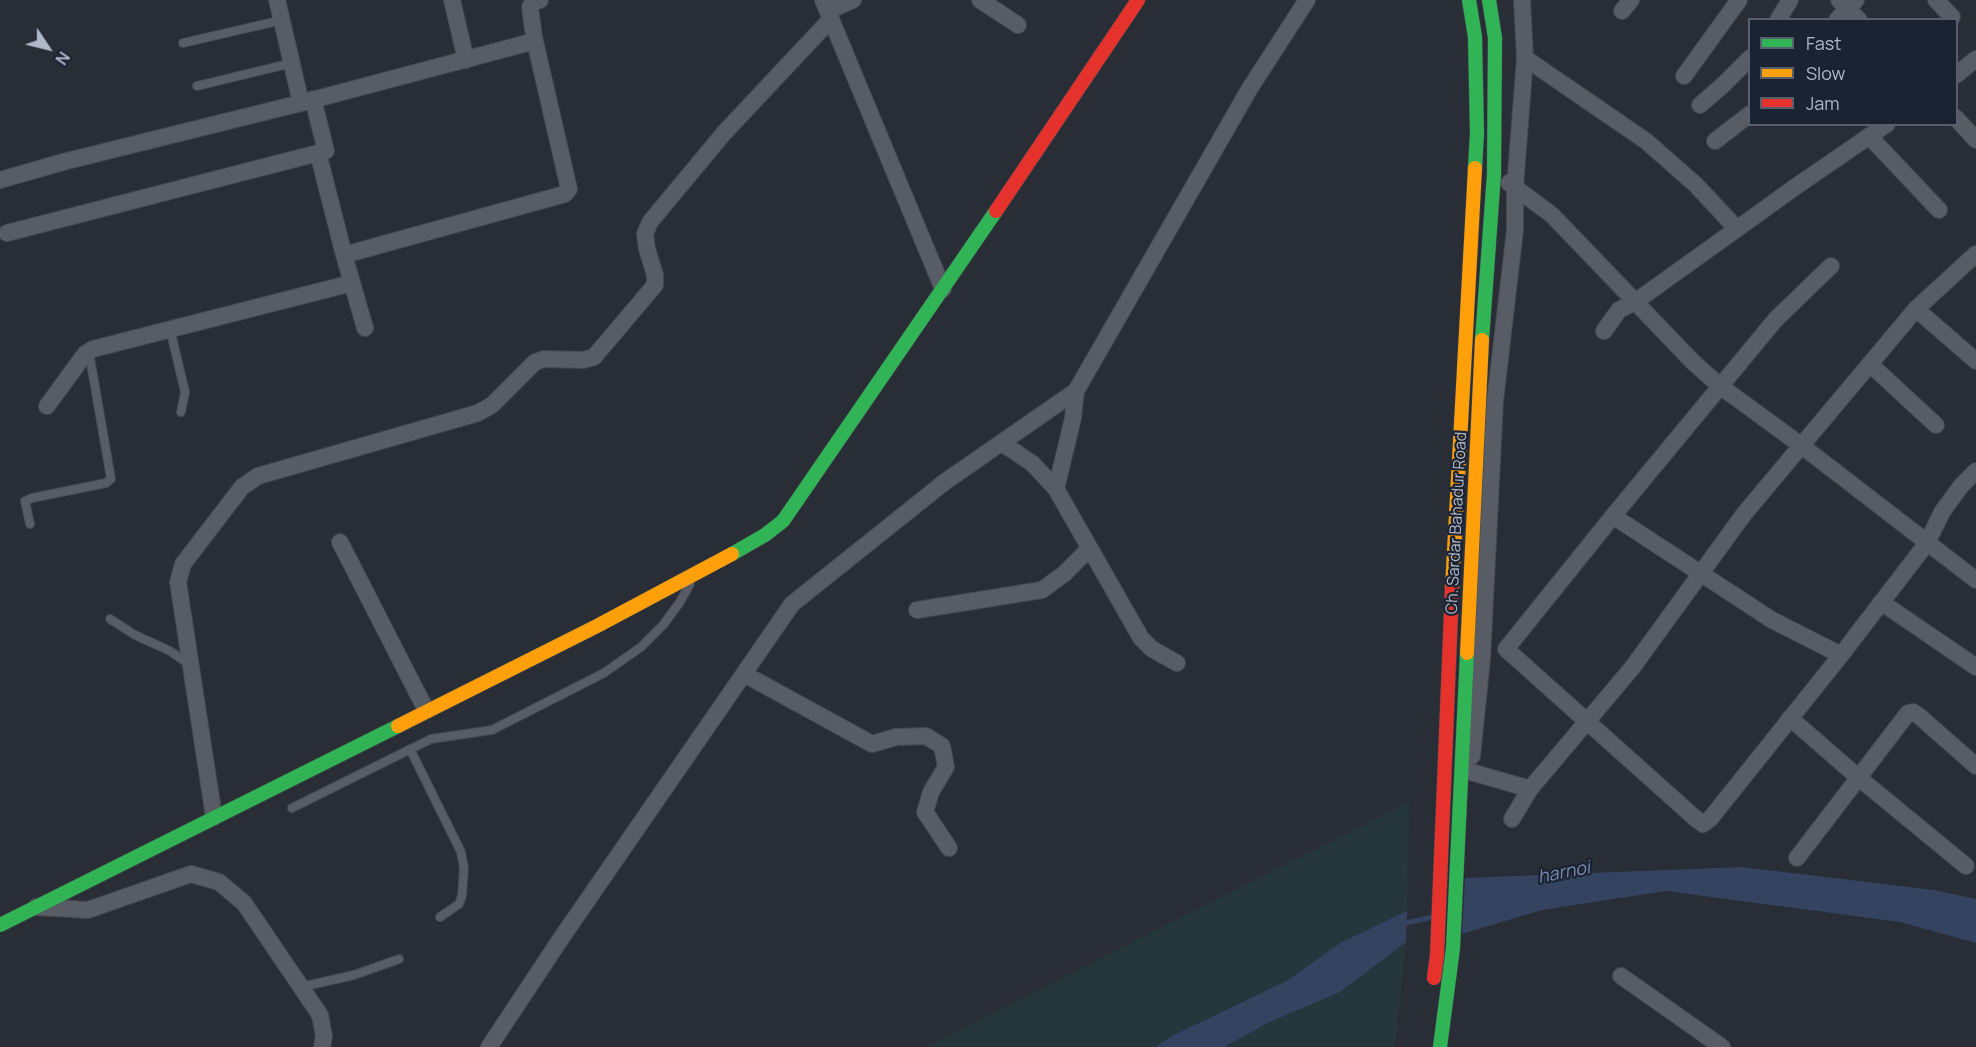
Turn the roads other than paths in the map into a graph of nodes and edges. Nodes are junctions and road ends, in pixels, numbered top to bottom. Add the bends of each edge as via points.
1 (277, 0) edge
2 (452, 0) edge
3 (540, 0) edge
4 (853, 0) edge
5 (1138, 0) edge
6 (1306, 0) edge
7 (1468, 0) edge
8 (1489, 0) edge
9 (1522, 0) edge
10 (1739, 0) edge
11 (1790, 0) edge
12 (1936, 0) edge
13 (988, 3) edge
14 (828, 10) edge
15 (1952, 17) dead end
16 (1779, 18) edge
17 (282, 20) junction
18 (1018, 25) dead end
19 (535, 41) junction
20 (183, 43) dead end
21 (1525, 58) junction
22 (1748, 59) edge
23 (1976, 59) edge
24 (466, 60) junction
25 (292, 63) junction
26 (1958, 73) edge
27 (1684, 76) dead end
28 (197, 86) dead end
29 (307, 101) junction
30 (1700, 105) dead end
31 (1748, 115) edge
32 (1958, 120) edge
33 (1884, 126) edge
34 (1869, 136) junction
35 (1976, 140) edge
36 (1715, 141) dead end
37 (318, 153) junction
38 (1494, 174) junction
39 (0, 180) edge
40 (1515, 187) junction
41 (1939, 210) dead end
42 (1737, 229) junction
43 (7, 233) dead end
44 (1976, 254) edge
45 (344, 255) junction
46 (1831, 266) dead end
47 (352, 283) junction
48 (943, 289) junction
49 (1635, 302) junction
50 (1916, 309) junction
51 (365, 328) dead end
52 (170, 329) junction
53 (1604, 331) dead end
54 (89, 351) junction
55 (1976, 361) edge
56 (1870, 364) junction
57 (1720, 386) junction
58 (1076, 391) junction
59 (47, 406) dead end
60 (181, 412) dead end
61 (1936, 425) dead end
62 (1002, 443) junction
63 (1802, 446) junction
64 (1976, 471) edge
65 (1056, 489) junction
66 (1612, 516) junction
67 (30, 524) dead end
68 (340, 542) dead end
69 (1927, 543) junction
70 (1089, 549) junction
71 (696, 573) junction
72 (1701, 573) junction
73 (1976, 580) edge
74 (1881, 602) junction
75 (917, 610) dead end
76 (111, 619) dead end
77 (1506, 649) junction
78 (1841, 655) junction
79 (1482, 659) junction
80 (1177, 663) dead end
81 (192, 666) junction
82 (1976, 667) edge
83 (744, 674) junction
84 (426, 710) junction
85 (1790, 718) junction
86 (1587, 722) junction
87 (410, 749) junction
88 (1976, 766) edge
89 (1471, 772) junction
90 (1859, 778) junction
91 (1530, 789) junction
92 (292, 808) dead end
93 (214, 817) junction
94 (1512, 819) dead end
95 (950, 848) dead end
96 (1459, 855) junction
97 (1797, 858) dead end
98 (1966, 866) dead end
99 (35, 907) junction
100 (440, 917) dead end
101 (0, 925) edge
102 (399, 959) dead end
103 (1621, 976) dead end
104 (301, 987) junction
105 (1433, 989) dead end
106 (322, 1047) edge
107 (489, 1047) edge
108 (1440, 1047) edge
109 (1722, 1047) edge

1 - 17 street
2 - 24 street
3 - 19 street via 530,7
4 - 14 street
5 - 48 main road
6 - 58 street via 1250,88
7 - 105 main road, Ch. Sardar Bahadur Road via 1475,37 1477,133
8 - 38 main road, Ch. Sardar Bahadur Road via 1495,38
9 - 21 street
10 - 27 street
11 - 16 street
12 - 15 street
13 - 18 street
14 - 48 street
14 - 81 street via 650,222 645,234 655,285 594,357 535,362 492,405 478,413 258,476 242,487 183,564 177,582
17 - 20 lane
17 - 25 street
19 - 24 street
19 - 45 street via 569,189 565,194
21 - 40 street
21 - 42 street via 1646,141 1696,185
22 - 30 street
23 - 26 street
24 - 29 street
25 - 28 lane
25 - 29 street
29 - 37 street via 326,147 326,151
29 - 39 street
31 - 36 street
32 - 35 street
33 - 34 street
34 - 41 street
34 - 42 street
37 - 43 street
37 - 45 street
38 - 40 street
38 - 96 main road, Ch. Sardar Bahadur Road via 1485,287
40 - 49 street via 1552,214
40 - 79 street via 1515,230 1495,401
42 - 49 street
44 - 50 street
45 - 47 street
46 - 57 street via 1776,319
47 - 51 street
47 - 52 street
48 - 71 main road via 783,521
49 - 53 street via 1619,310
49 - 57 street
50 - 55 street
50 - 56 street
52 - 54 street
52 - 60 lane via 185,392
54 - 59 street
54 - 67 lane via 111,479 25,501
56 - 61 street
56 - 63 street
57 - 63 street
57 - 66 street
58 - 62 street
58 - 65 street
62 - 65 street via 1033,464
62 - 83 street via 946,481 792,604
63 - 69 street
63 - 72 street via 1744,514
64 - 69 street via 1942,512
65 - 70 street
66 - 72 street
66 - 77 street
68 - 84 street
69 - 73 street
69 - 74 street
70 - 75 street via 1042,590
70 - 80 street via 1141,638
71 - 84 main road
71 - 87 lane via 663,625 641,647 604,673 492,730 431,739
72 - 78 street via 1772,620
72 - 86 street
74 - 78 street
74 - 82 street
76 - 81 lane
77 - 79 street
77 - 86 street
78 - 85 street
79 - 89 street
81 - 93 street
83 - 95 street via 872,744 896,737 926,736 942,746 946,767 931,792 925,812
83 - 107 street
84 - 93 main road
85 - 86 street via 1703,824
85 - 90 street
86 - 91 street
87 - 92 lane
87 - 100 lane via 461,852 464,868 459,904
88 - 90 street via 1913,712 1908,713
89 - 91 street
89 - 96 street
90 - 97 street
90 - 98 street
91 - 94 street
93 - 99 main road
96 - 108 main road, Ch. Sardar Bahadur Road via 1453,948
99 - 101 main road
99 - 104 street via 88,910 190,874 219,882 244,903
102 - 104 lane via 354,975
103 - 109 street
104 - 106 street via 320,1015

